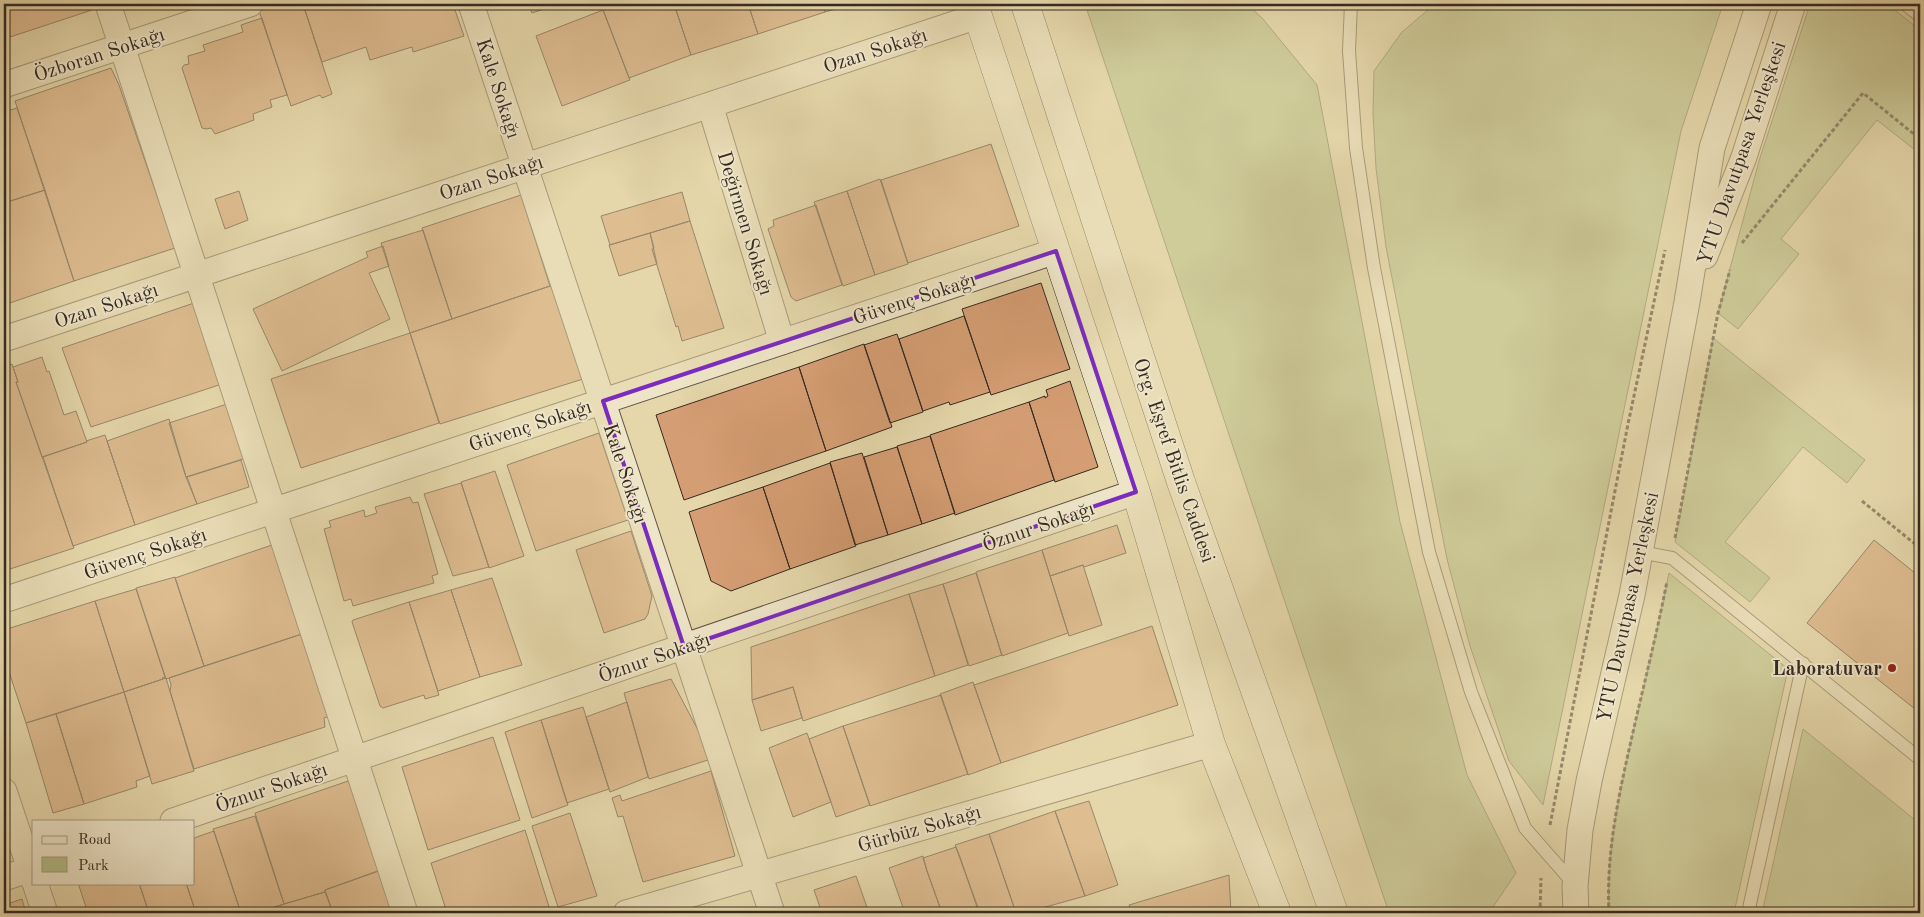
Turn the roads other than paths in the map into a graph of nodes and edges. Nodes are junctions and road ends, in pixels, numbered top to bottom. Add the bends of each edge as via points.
1 (108, 4) edge
2 (250, 4) edge
3 (471, 4) edge
4 (1025, 4) edge
5 (1351, 4) edge
6 (1759, 4) edge
7 (1793, 4) edge
8 (1906, 4) edge
9 (976, 10) edge
10 (1920, 16) edge
11 (121, 46) junction
12 (4, 85) edge
13 (710, 105) junction
14 (525, 166) junction
15 (1056, 251) junction
16 (196, 275) junction
17 (1687, 302) junction
18 (4, 339) edge
19 (782, 342) junction
20 (603, 401) junction
21 (1136, 492) junction
22 (272, 511) junction
23 (1640, 552) junction
24 (4, 600) edge
25 (684, 647) junction
26 (1803, 663) junction
27 (1211, 744) junction
28 (354, 759) junction
29 (1920, 759) edge
30 (4, 791) edge
31 (175, 820) edge
32 (32, 872) edge
33 (32, 875) edge
34 (759, 875) junction
35 (4, 878) edge
36 (36, 884) edge
37 (1575, 886) junction
38 (45, 913) edge
39 (405, 913) edge
40 (626, 913) edge
41 (772, 913) edge
42 (1277, 913) edge
43 (1334, 913) edge
44 (1576, 913) edge
45 (1748, 913) edge

1 - 11 street
2 - 11 street, Özboran Sokağı
3 - 14 street, Kale Sokağı
4 - 43 street, Org. Eşref Bitlis Caddesi via 1181,482
5 - 37 lane via 1349,50 1356,148 1374,268 1429,552 1474,701 1524,828
6 - 17 street, YTU Davutpasa Yerleşkesi via 1712,148
7 - 17 street, YTU Davutpasa Yerleşkesi via 1744,157
8 - 10 lane
9 - 13 street, Ozan Sokağı
9 - 15 street
11 - 12 street, Özboran Sokağı
11 - 16 street
13 - 14 street, Ozan Sokağı
13 - 19 street, Değirmen Sokağı
14 - 16 street, Ozan Sokağı
14 - 20 street, Kale Sokağı
15 - 19 street, Güvenç Sokağı
15 - 21 street
16 - 18 street, Ozan Sokağı
16 - 22 street
17 - 23 street, YTU Davutpasa Yerleşkesi
19 - 20 street, Güvenç Sokağı
20 - 22 street, Güvenç Sokağı
20 - 25 street, Kale Sokağı
21 - 25 street, Öznur Sokağı
21 - 27 street
22 - 24 street, Güvenç Sokağı
22 - 28 street
23 - 26 lane via 1672,558
23 - 37 street, YTU Davutpasa Yerleşkesi via 1589,781
25 - 28 street, Öznur Sokağı
25 - 34 street, Kale Sokağı
26 - 29 lane
26 - 45 lane
27 - 34 street, Gürbüz Sokağı
27 - 42 street
28 - 31 street, Öznur Sokağı
28 - 39 street
30 - 32 street
33 - 35 street
34 - 40 street, Gürbüz Sokağı
34 - 41 street, Kale Sokağı
36 - 38 street
37 - 44 street, YTU Davutpasa Yerleşkesi

